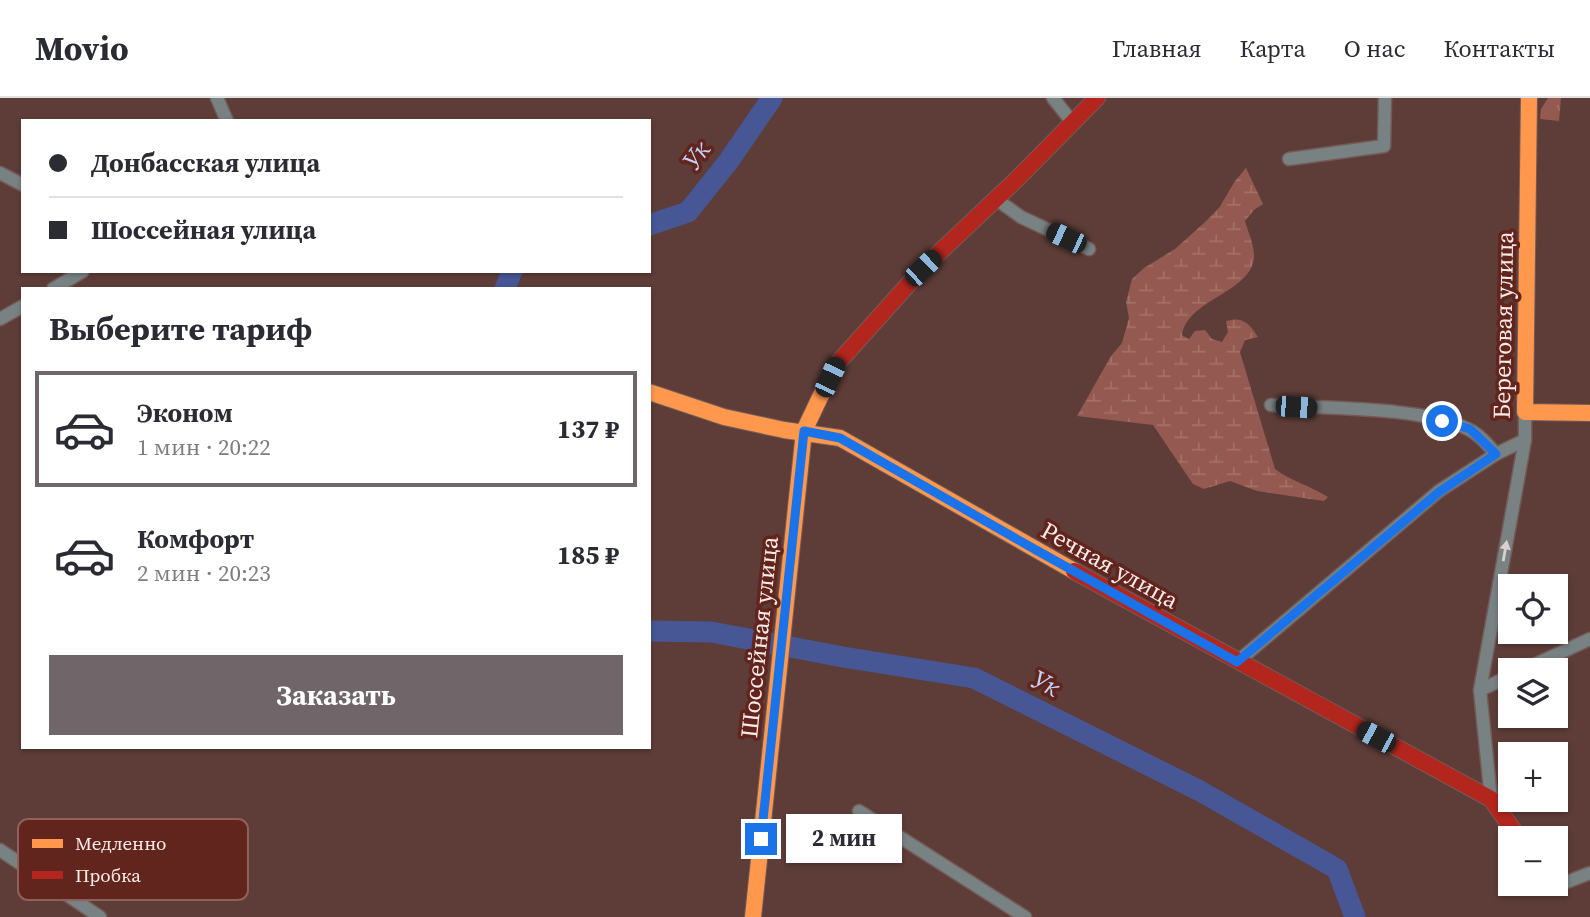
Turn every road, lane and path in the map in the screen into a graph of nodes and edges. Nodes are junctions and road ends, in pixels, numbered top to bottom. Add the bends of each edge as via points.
1 (217, 98) edge
2 (1053, 98) edge
3 (1097, 98) edge
4 (1385, 98) edge
5 (1529, 98) edge
6 (226, 119) edge
7 (1073, 123) junction
8 (1289, 159) dead end
9 (0, 173) edge
10 (21, 184) edge
11 (996, 199) junction
12 (1089, 248) dead end
13 (80, 273) edge
14 (56, 287) edge
15 (21, 307) edge
16 (0, 319) edge
17 (651, 393) edge
18 (1271, 405) dead end
19 (1525, 412) junction
20 (1590, 413) edge
21 (804, 431) junction
22 (1525, 440) junction
23 (1496, 454) junction
24 (1590, 639) edge
25 (1549, 658) edge
26 (1237, 662) junction
27 (1498, 682) edge
28 (1480, 690) junction
29 (1491, 799) junction
30 (859, 811) dead end
31 (1510, 826) edge
32 (0, 850) edge
33 (18, 862) edge
34 (1590, 873) edge
35 (1568, 880) edge
36 (75, 900) edge
37 (100, 917) edge
38 (753, 917) edge
39 (1025, 917) edge

1 - 6 street
2 - 7 street
3 - 7 street, Шоссейная улица
4 - 8 street via 1384,146
5 - 19 street, Береговая улица
7 - 11 street, Шоссейная улица
9 - 10 street
11 - 12 street via 1021,217
11 - 21 street, Шоссейная улица via 923,268 836,365
13 - 14 street
15 - 16 street
17 - 21 street, Речная улица via 724,417
18 - 23 street via 1442,421 1470,429
19 - 20 street
19 - 22 street, Береговая улица
21 - 26 street, Речная улица via 840,438
21 - 38 street, Шоссейная улица
22 - 23 street
28 -> 22 street, Береговая улица
23 - 26 street via 1439,492
24 - 25 street
26 - 29 street, Речная улица
27 - 28 street
28 - 29 street, Береговая улица
29 - 31 street, Речная улица
30 - 39 street
32 - 33 street
34 - 35 street
36 - 37 street

